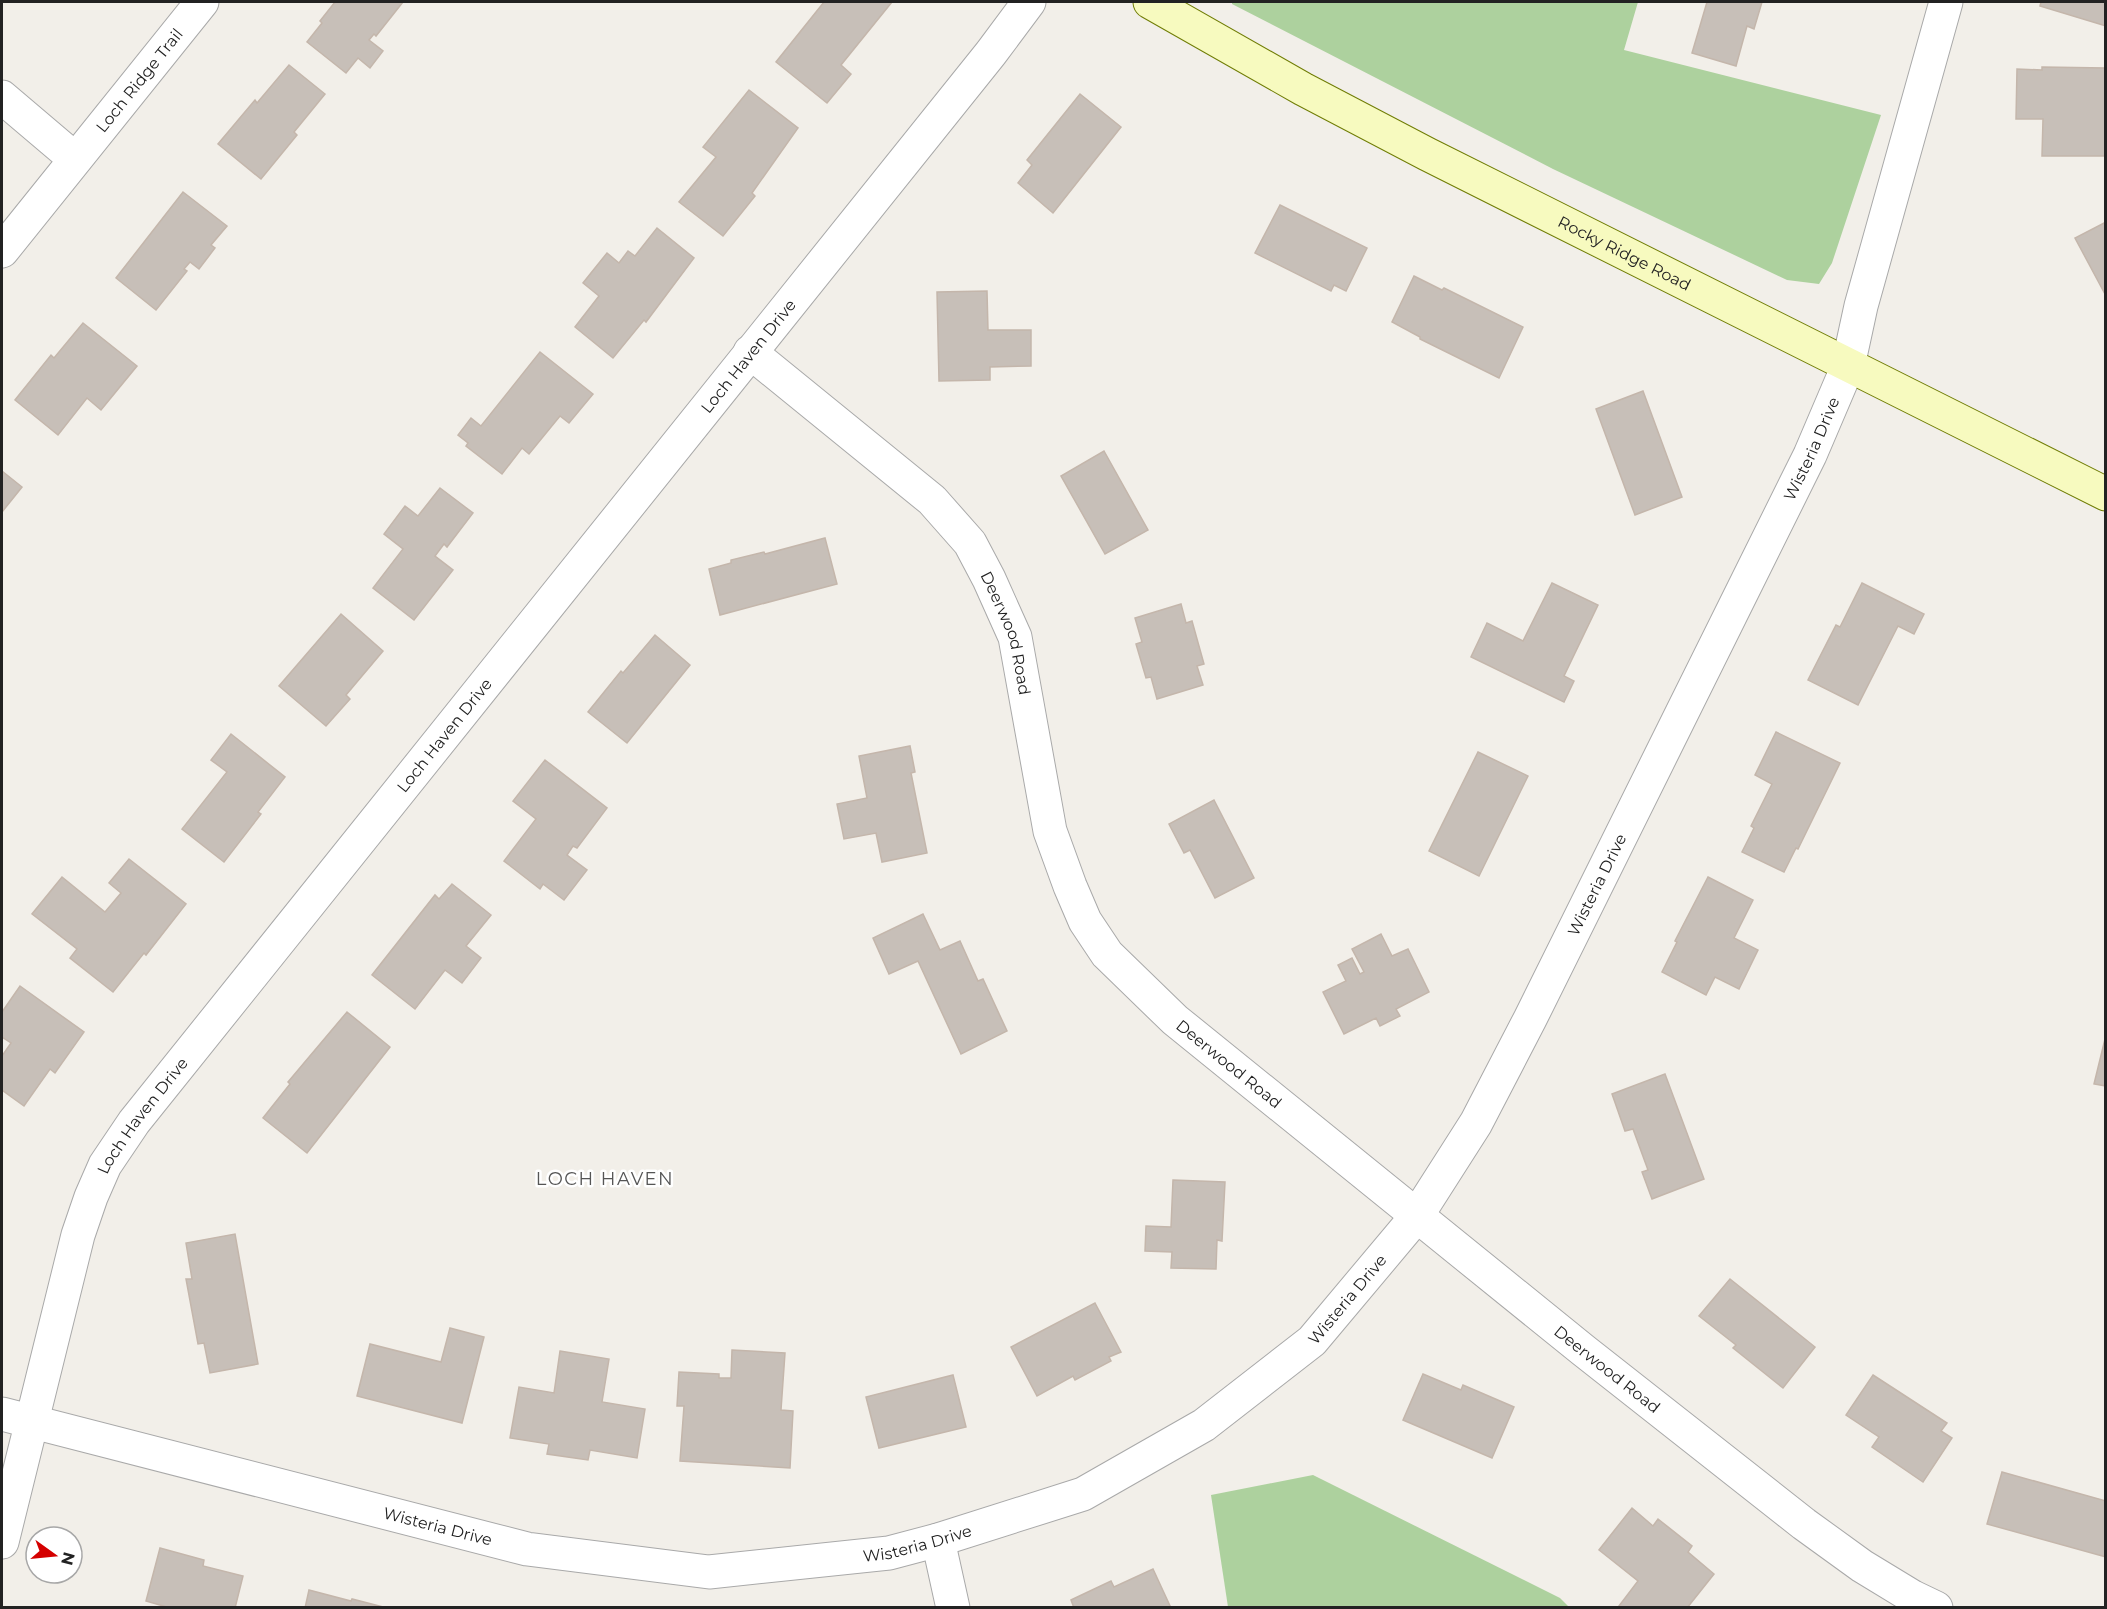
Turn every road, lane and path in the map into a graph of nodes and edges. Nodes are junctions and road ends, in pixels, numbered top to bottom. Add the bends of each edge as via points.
1 (202, 2) edge
2 (1029, 2) edge
3 (1150, 2) edge
4 (1946, 2) edge
5 (2, 97) edge
6 (75, 159) junction
7 (2, 251) edge
8 (750, 352) junction
9 (1848, 366) junction
10 (2106, 494) edge
11 (1416, 1217) junction
12 (2, 1414) edge
13 (33, 1422) junction
14 (938, 1540) junction
15 (2, 1542) edge
16 (953, 1608) edge
17 (1936, 1608) edge

1 - 6 street, Loch Ridge Trail
2 - 8 street, Loch Haven Drive
3 - 9 main road, Rocky Ridge Road via 1303,89
4 - 9 street, Wisteria Drive via 1861,306
5 - 6 street
6 - 7 street, Loch Ridge Trail
8 - 11 street, Deerwood Road via 932,500 970,543 1015,637 1050,831 1085,921 1107,954 1175,1020
8 - 13 street, Loch Haven Drive via 134,1122 105,1165 78,1235
9 - 10 main road, Rocky Ridge Road
9 - 11 street, Wisteria Drive via 1810,455 1530,1019 1476,1123
11 - 14 street, Wisteria Drive via 1312,1341 1204,1425 1083,1494
11 - 17 street, Deerwood Road via 1804,1524 1862,1566
12 - 13 street, Wisteria Drive
13 - 14 street, Wisteria Drive via 527,1549 709,1572 889,1552
13 - 15 street, Loch Haven Drive
14 - 16 street

